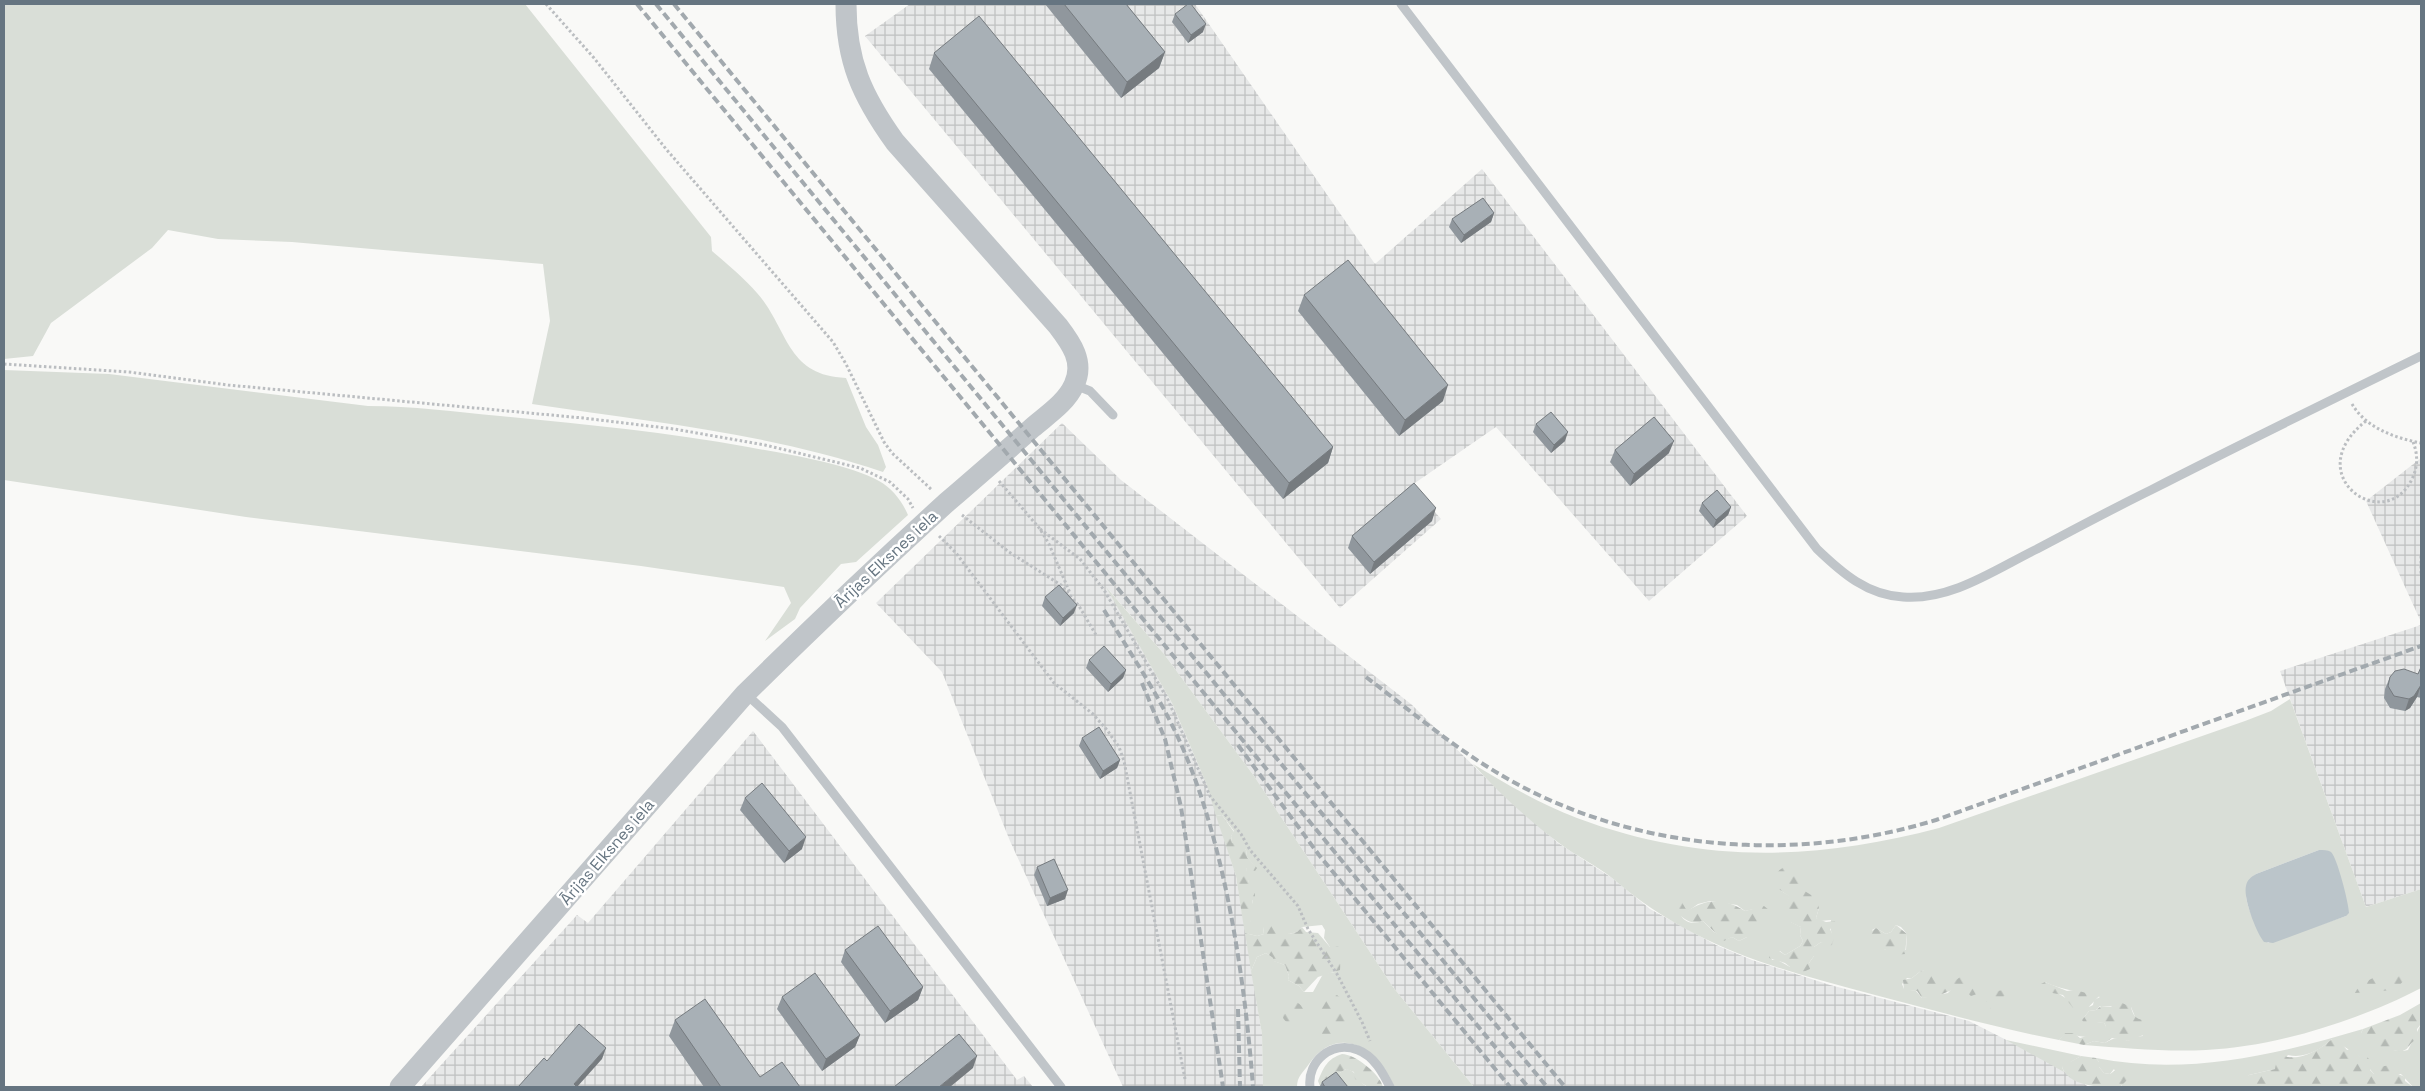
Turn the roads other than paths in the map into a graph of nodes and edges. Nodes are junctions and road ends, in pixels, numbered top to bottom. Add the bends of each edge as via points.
1 (846, 4) edge
2 (1401, 4) edge
3 (2421, 356) edge
4 (1074, 385) junction
5 (1113, 416) dead end
6 (745, 694) junction
7 (400, 1087) edge
8 (1061, 1087) edge
9 (1310, 1087) edge
10 (1390, 1087) edge

1 - 4 street via 851,58 876,116 1070,342 1077,360
2 - 3 lane via 1817,549 1838,570 1862,586 1882,594 1926,596 1967,584
4 - 5 lane via 1090,391
4 - 6 street, Ārijas Elksnes iela via 1058,405 946,503
6 - 7 street, Ārijas Elksnes iela
6 - 8 lane via 782,727
9 - 10 lane via 1311,1070 1320,1056 1329,1050 1342,1048 1358,1050 1372,1059

